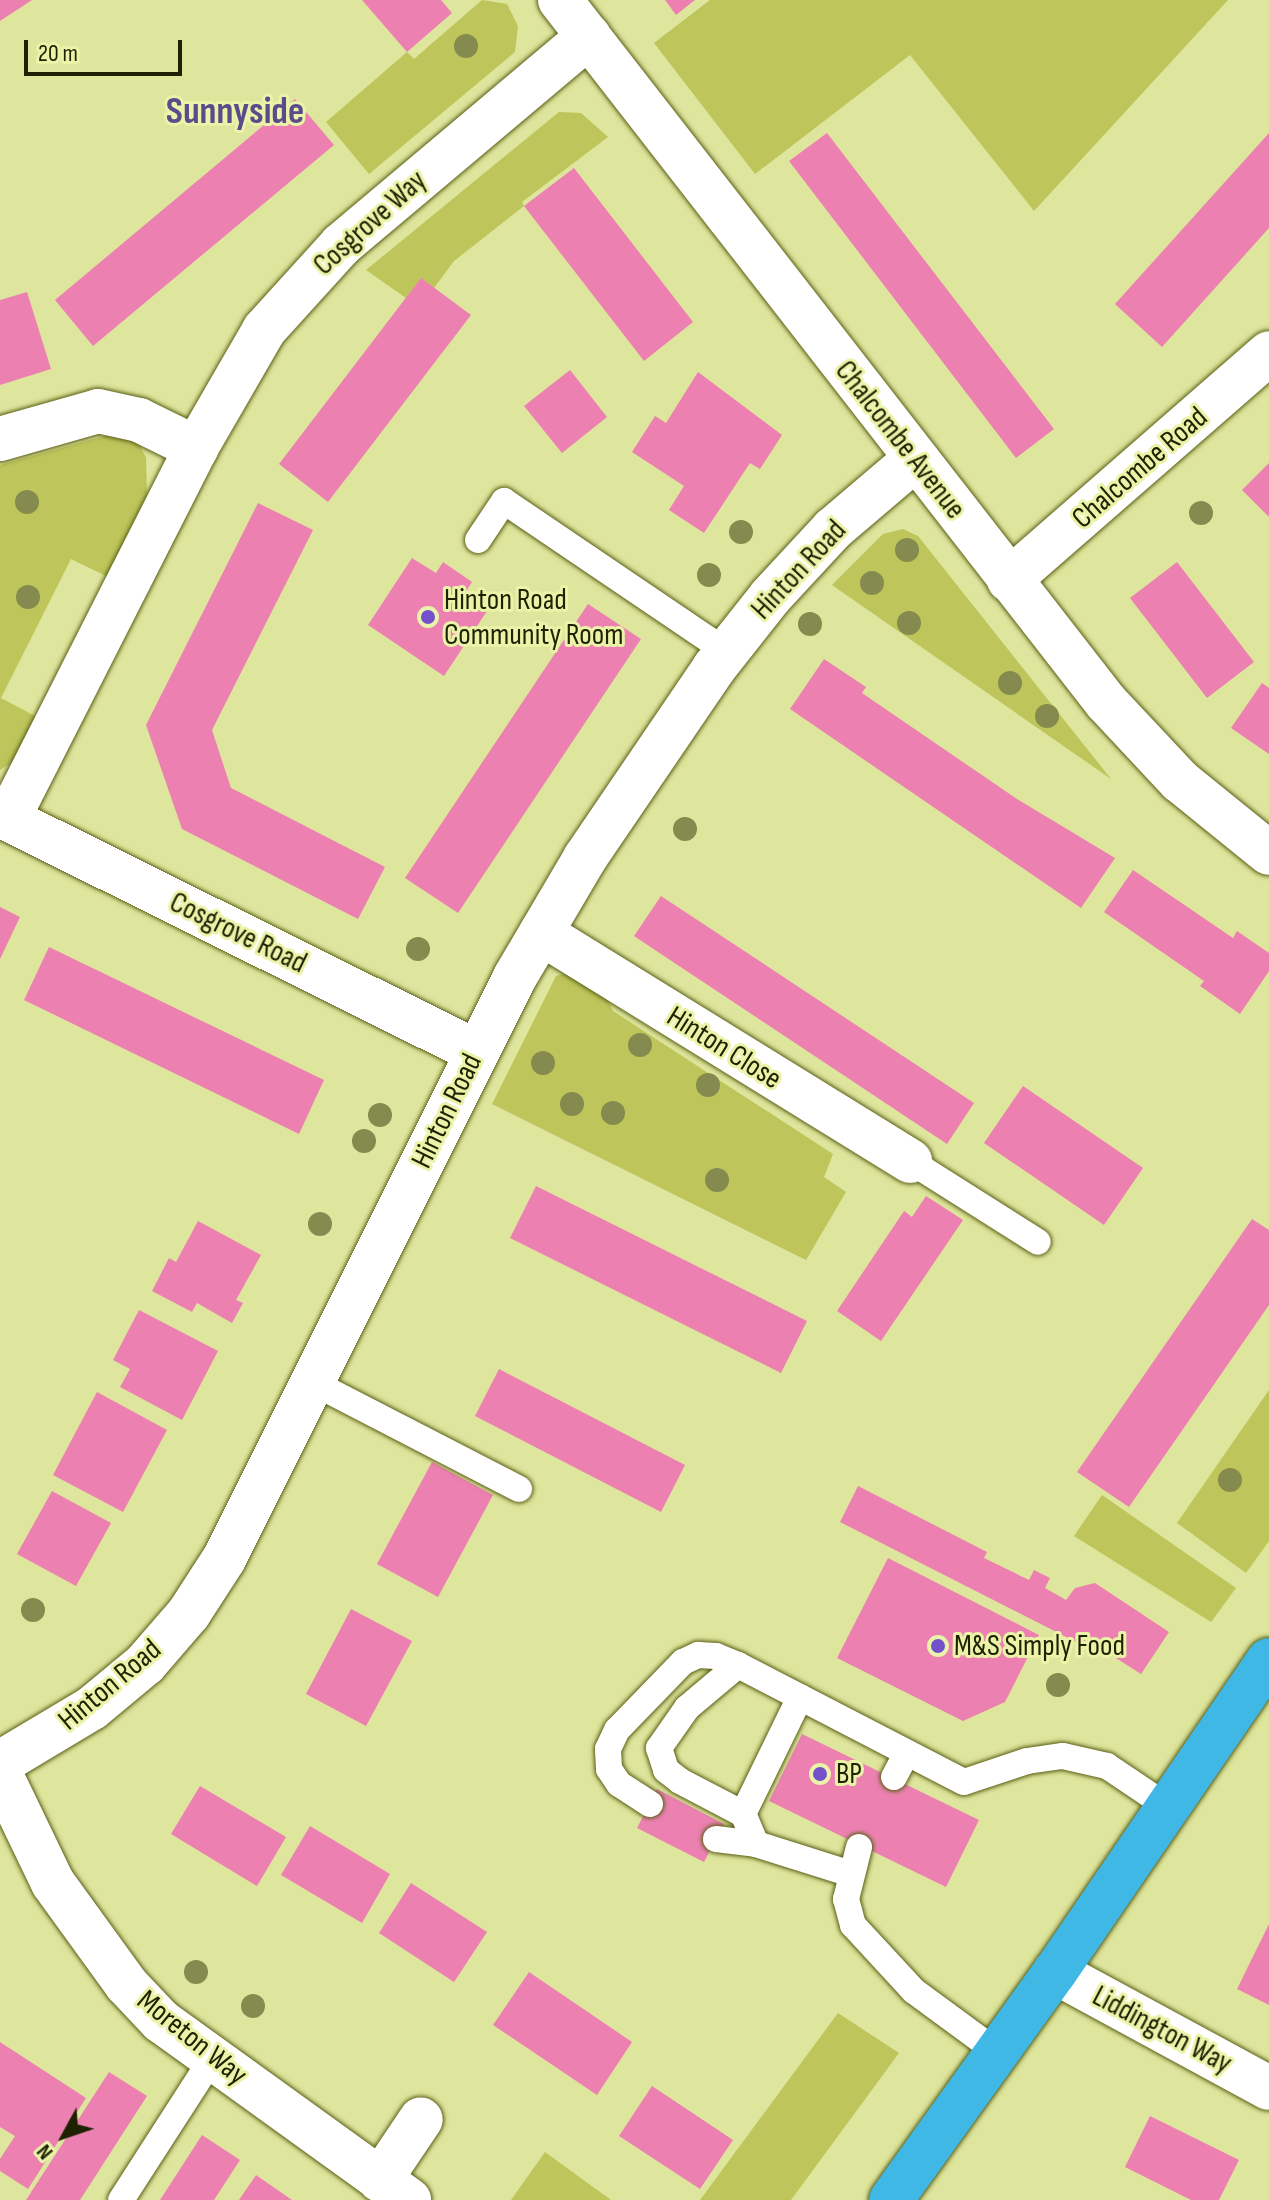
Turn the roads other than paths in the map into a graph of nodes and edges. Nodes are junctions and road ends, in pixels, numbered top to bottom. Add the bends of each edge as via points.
1 (560, 0) edge
2 (589, 36) junction
3 (1269, 353) edge
4 (0, 439) edge
5 (196, 448) junction
6 (914, 460) junction
7 (478, 540) dead end
8 (1009, 580) junction
9 (727, 652) junction
10 (4, 817) edge
11 (1269, 853) edge
12 (541, 933) junction
13 (477, 1052) junction
14 (910, 1161) joint
15 (1038, 1242) dead end
16 (312, 1382) junction
17 (519, 1489) dead end
18 (1269, 1660) edge
19 (738, 1665) junction
20 (800, 1697) junction
21 (907, 1753) junction
22 (0, 1763) edge
23 (0, 1773) edge
24 (894, 1777) dead end
25 (650, 1804) dead end
26 (1168, 1807) junction
27 (743, 1814) junction
28 (716, 1839) dead end
29 (756, 1844) junction
30 (859, 1847) dead end
31 (848, 1873) junction
32 (1055, 1972) junction
33 (997, 2052) junction
34 (212, 2059) junction
35 (1269, 2088) edge
36 (421, 2119) dead end
37 (394, 2190) edge
38 (121, 2200) edge
39 (891, 2200) edge

1 - 2 street, Chalcombe Avenue
2 - 5 street, Cosgrove Way via 303,283 264,330
2 - 6 street, Chalcombe Avenue
3 - 8 street, Chalcombe Road
4 - 5 street via 98,411 139,420
5 - 10 street, Cosgrove Way
6 - 8 street, Chalcombe Avenue
6 - 9 street, Hinton Road via 795,568
7 - 9 lane via 504,501
8 - 11 street, Chalcombe Avenue via 1142,742 1212,809
9 - 12 street, Hinton Road via 635,781
10 - 13 street, Cosgrove Road
12 - 13 street, Hinton Road
12 - 14 street, Hinton Close
13 - 16 street, Hinton Road
14 - 15 lane
16 - 17 lane
16 - 22 street, Hinton Road via 224,1559 189,1613 145,1664 92,1708
18 - 26 highway
19 - 20 lane
19 - 25 lane via 716,1656 683,1662 617,1730 608,1749 609,1769 619,1784
19 - 27 lane via 687,1708 659,1748 666,1770
20 - 21 lane
20 - 27 lane
21 - 24 lane
21 - 26 lane via 964,1782 1027,1761 1063,1756 1107,1766
23 - 34 street, Moreton Way via 53,1883 126,1984 161,2021
26 - 32 highway
27 - 29 lane
28 - 29 lane
29 - 31 lane
30 - 31 lane
31 - 33 lane via 846,1899 853,1925 872,1949 914,1991
32 - 33 highway
32 - 35 street, Liddington Way
33 - 39 highway
34 - 37 street, Moreton Way
34 - 38 lane
36 - 37 street, Moreton Way

